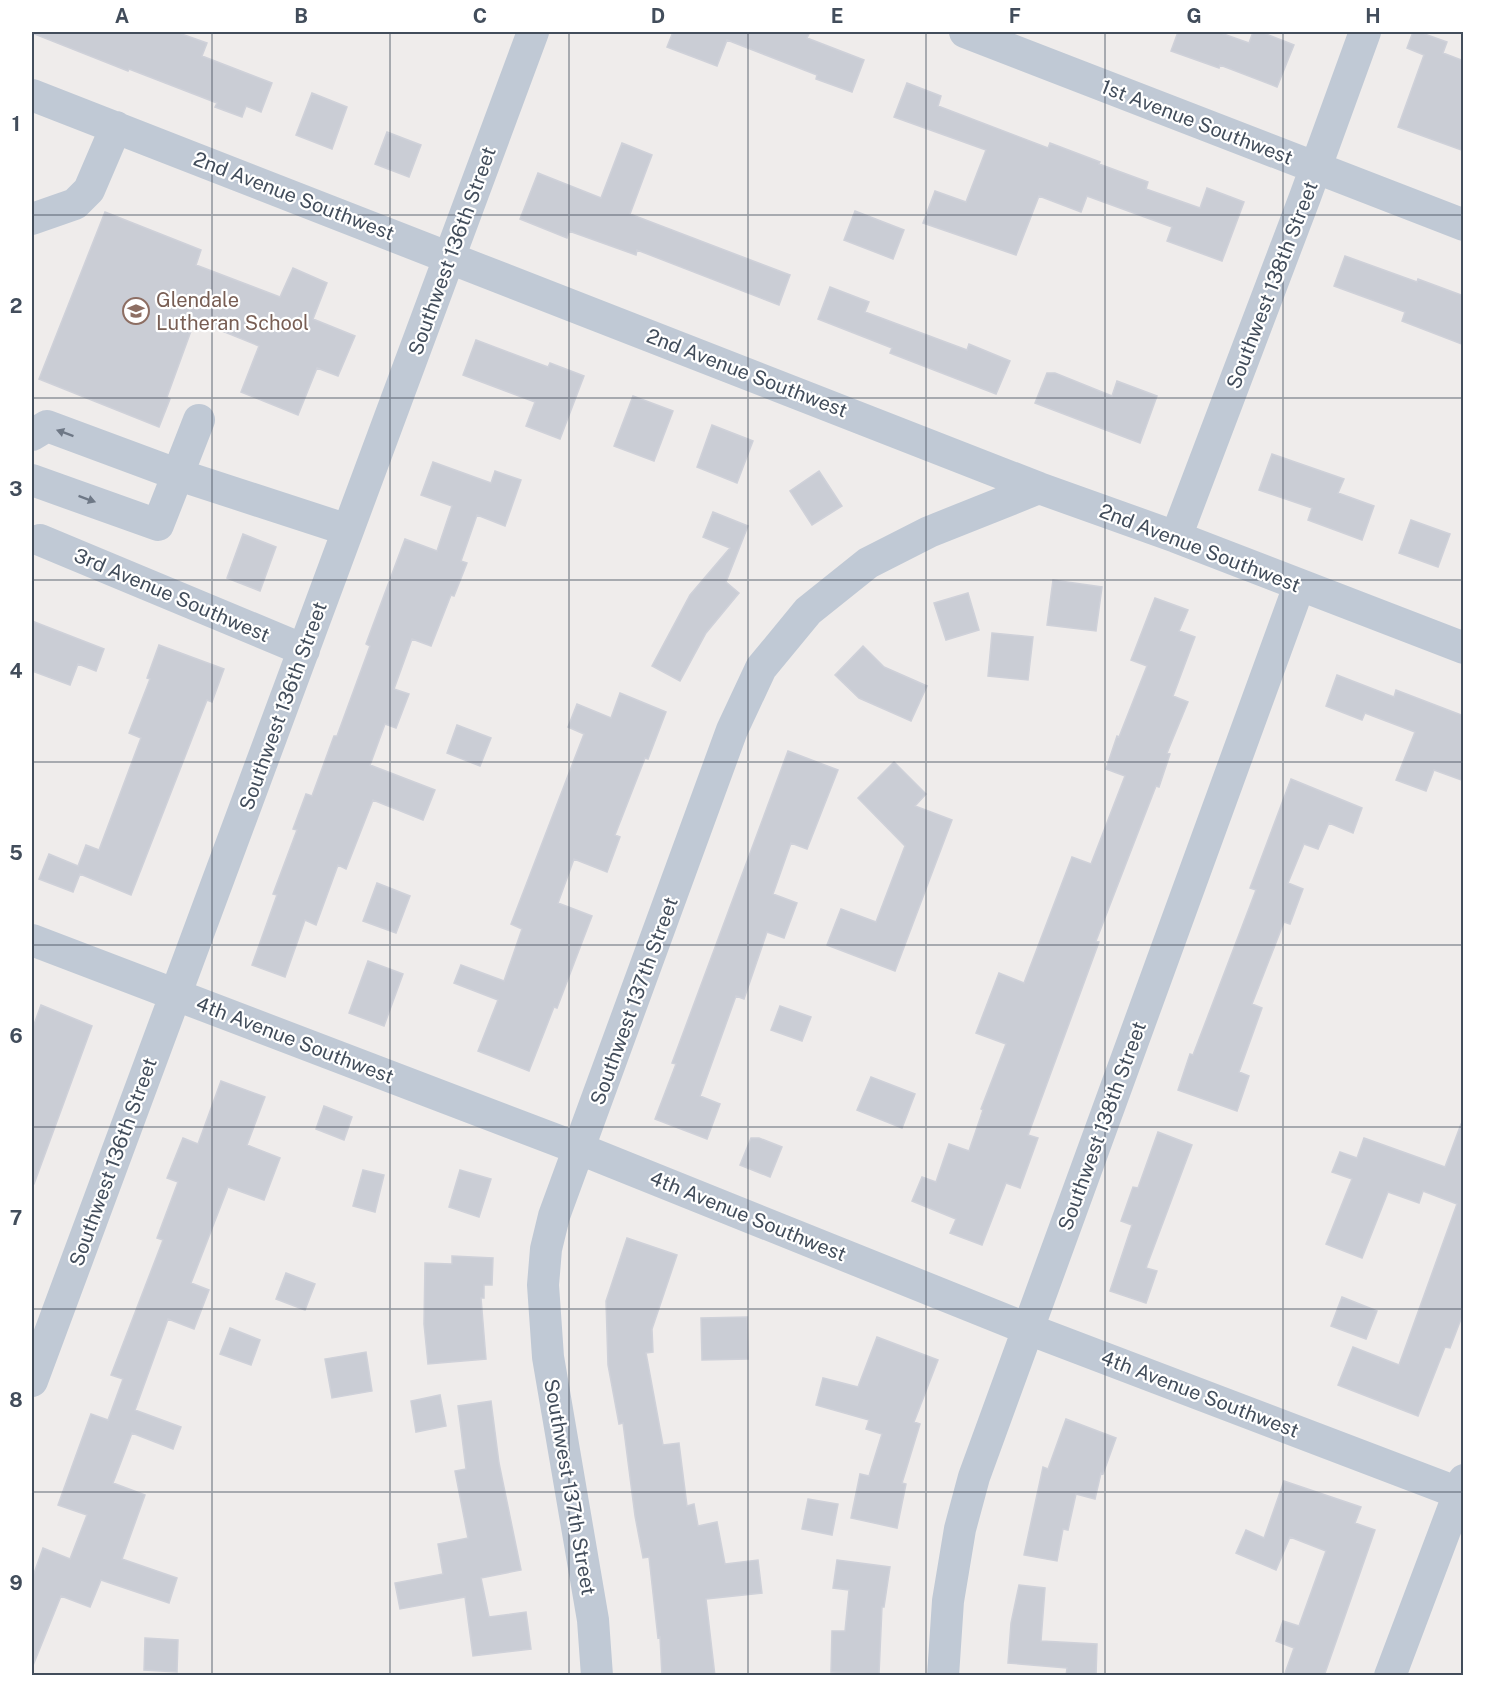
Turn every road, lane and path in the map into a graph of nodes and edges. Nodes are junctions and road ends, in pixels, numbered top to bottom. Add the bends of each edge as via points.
1 (533, 32) edge
2 (965, 32) edge
3 (1365, 32) edge
4 (32, 94) edge
5 (116, 127) junction
6 (1316, 168) junction
7 (32, 219) edge
8 (1464, 225) edge
9 (450, 257) junction
10 (199, 420) dead end
11 (32, 435) edge
12 (179, 475) junction
13 (32, 480) edge
14 (1039, 488) junction
15 (348, 530) junction
16 (1176, 537) junction
17 (40, 540) dead end
18 (1299, 586) junction
19 (1464, 648) edge
20 (304, 650) junction
21 (32, 940) edge
22 (176, 995) junction
23 (580, 1149) junction
24 (1028, 1329) junction
25 (34, 1367) edge
26 (1462, 1489) edge
27 (597, 1676) edge
28 (943, 1676) edge
29 (1390, 1676) edge

1 - 9 street, Southwest 136th Street
2 - 6 street, 1st Avenue Southwest
3 - 6 street, Southwest 138th Street
4 - 5 street, 2nd Avenue Southwest
5 - 7 street via 89,190 75,204
5 - 9 street, 2nd Avenue Southwest
6 - 8 street, 1st Avenue Southwest
6 - 16 street, Southwest 138th Street
9 - 14 street, 2nd Avenue Southwest
9 - 15 street, Southwest 136th Street
10 - 12 street
12 -> 11 street via 47,426
13 -> 12 street via 158,525
12 - 15 street
14 - 16 street, 2nd Avenue Southwest
14 - 23 street, Southwest 137th Street via 929,532 868,563 808,611 761,669 732,730
15 - 20 street, Southwest 136th Street
16 - 18 street, 2nd Avenue Southwest
17 - 20 street, 3rd Avenue Southwest
18 - 19 street, 2nd Avenue Southwest
18 - 24 street, Southwest 138th Street
20 - 22 street, Southwest 136th Street
21 - 22 street, 4th Avenue Southwest
22 - 23 street, 4th Avenue Southwest
22 - 25 street, Southwest 136th Street
23 - 24 street, 4th Avenue Southwest
23 - 27 street, Southwest 137th Street via 554,1216 543,1285 548,1357 593,1620
24 - 26 street, 4th Avenue Southwest
24 - 28 street, Southwest 138th Street via 974,1477 960,1529 948,1601
26 - 29 street

